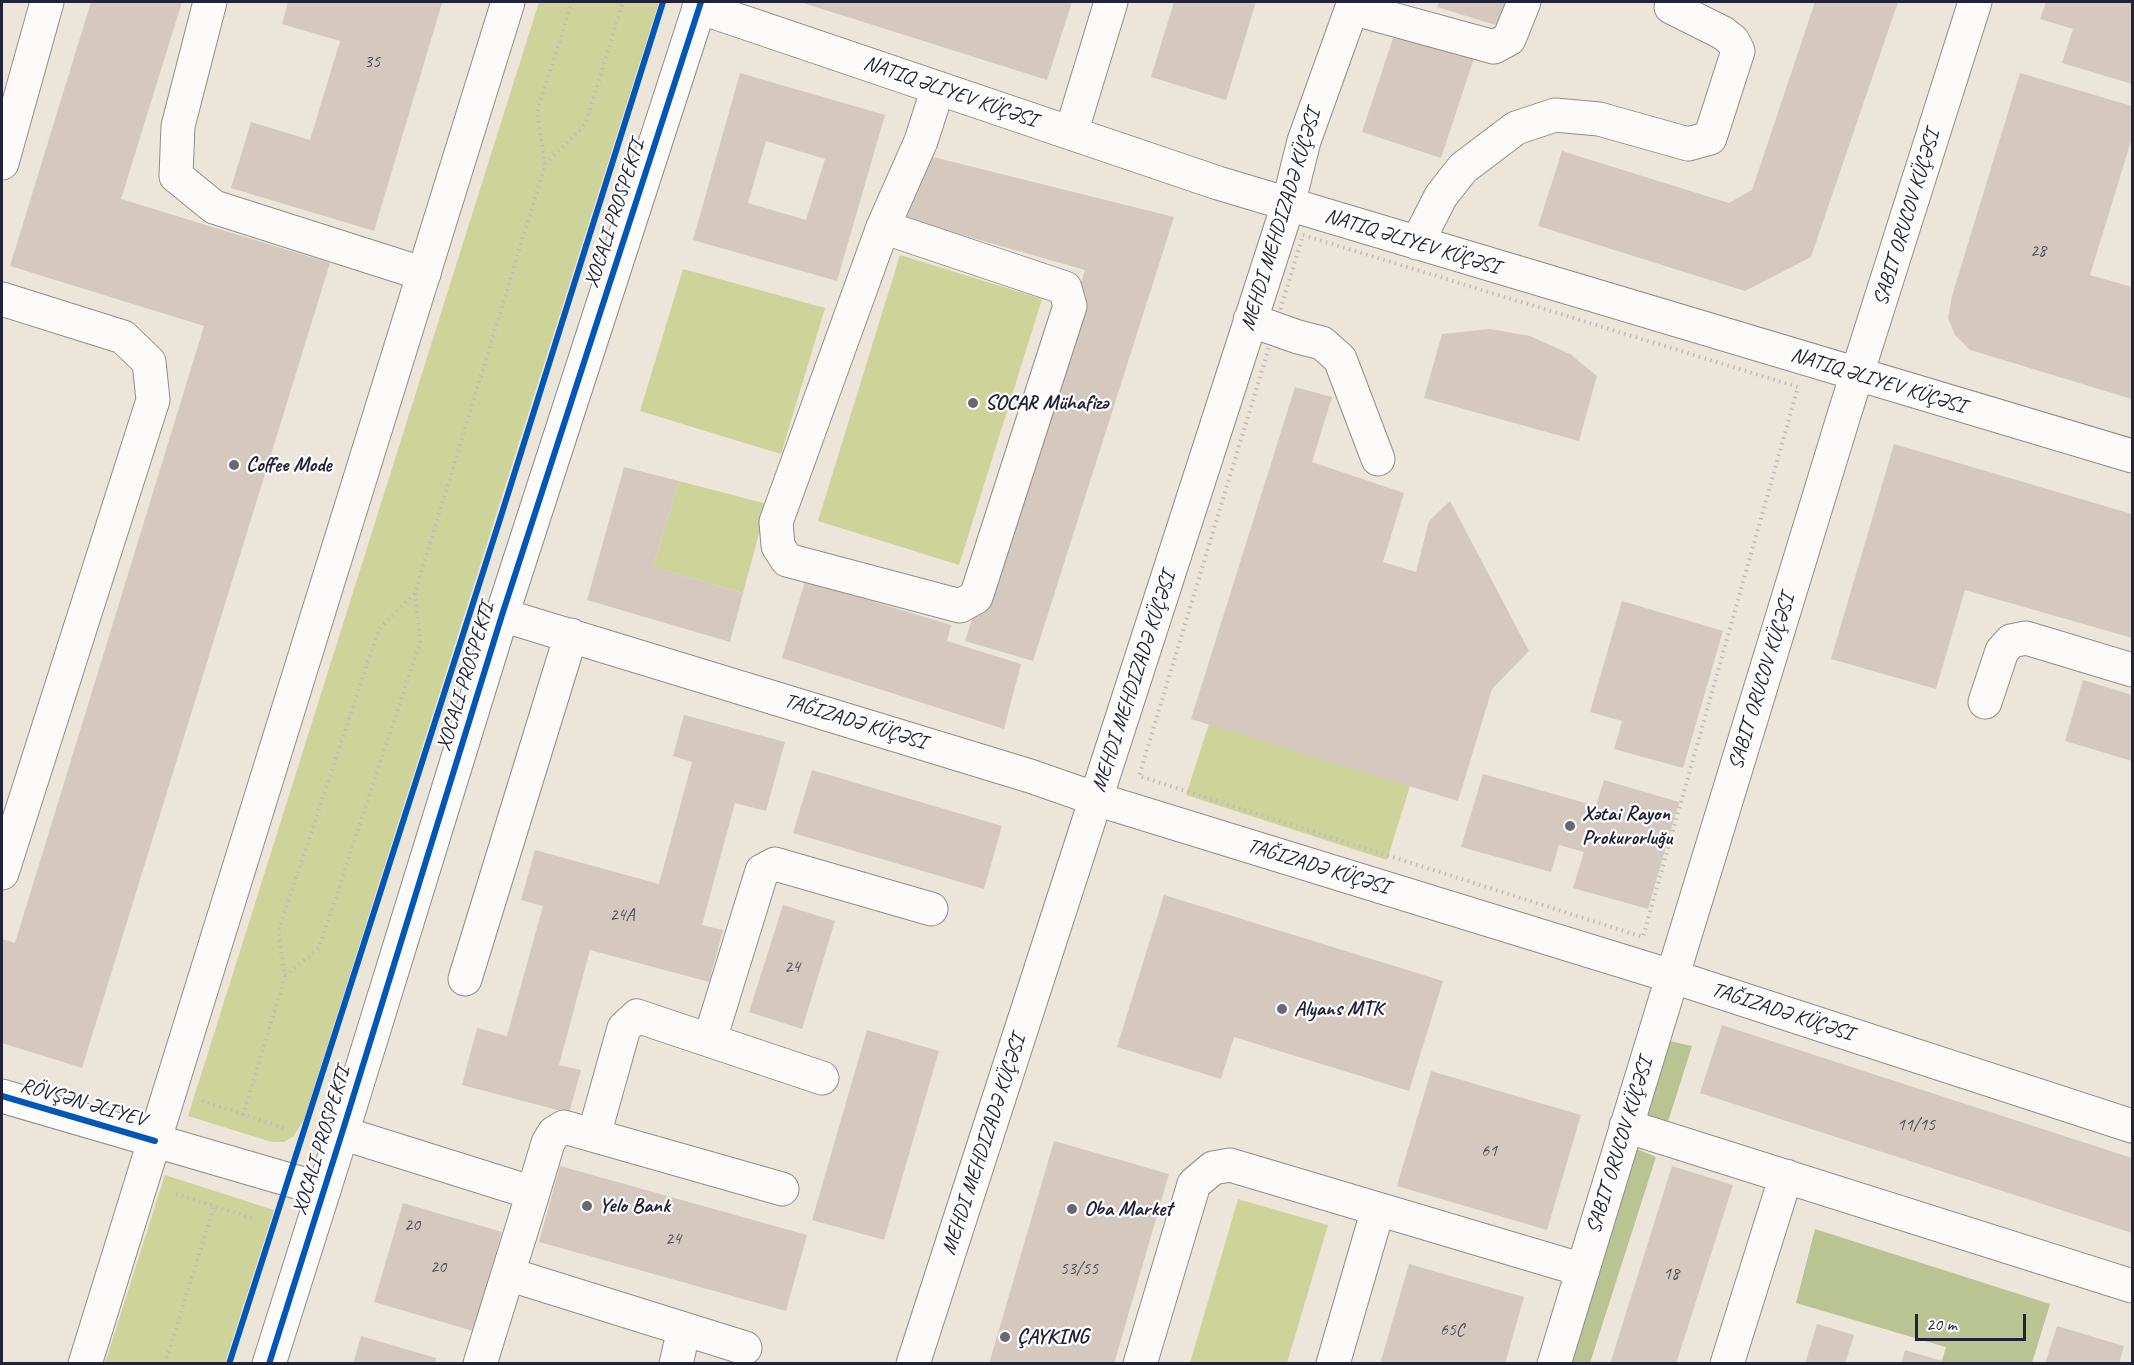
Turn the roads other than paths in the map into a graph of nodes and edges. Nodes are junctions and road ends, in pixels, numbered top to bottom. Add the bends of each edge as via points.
1 (47, 2) edge
2 (210, 2) edge
3 (1111, 2) edge
4 (1524, 2) edge
5 (1975, 2) edge
6 (505, 4) edge
7 (700, 4) edge
8 (1353, 4) edge
9 (1671, 7) dead end
10 (938, 88) junction
11 (1071, 133) junction
12 (2, 163) edge
13 (1288, 205) junction
14 (883, 227) junction
15 (1417, 243) junction
16 (424, 274) junction
17 (2, 299) edge
18 (1262, 325) junction
19 (1858, 375) junction
20 (2133, 456) edge
21 (1378, 459) dead end
22 (502, 615) junction
23 (571, 635) junction
24 (2133, 670) edge
25 (1985, 702) dead end
26 (1096, 799) junction
27 (2, 873) edge
28 (931, 909) dead end
29 (1671, 976) junction
30 (465, 979) dead end
31 (710, 1039) junction
32 (822, 1078) dead end
33 (2, 1096) edge
34 (1626, 1126) junction
35 (2133, 1126) edge
36 (342, 1133) junction
37 (594, 1135) junction
38 (155, 1141) junction
39 (1786, 1176) junction
40 (782, 1189) dead end
41 (324, 1190) junction
42 (533, 1193) junction
43 (1378, 1209) junction
44 (1583, 1270) junction
45 (508, 1274) junction
46 (2133, 1286) edge
47 (684, 1329) junction
48 (746, 1348) dead end
49 (85, 1364) edge
50 (269, 1364) edge
51 (480, 1364) edge
52 (675, 1364) edge
53 (913, 1364) edge
54 (1140, 1364) edge
55 (1333, 1364) edge
56 (1554, 1364) edge
57 (1727, 1364) edge

1 - 12 street
2 - 16 street via 178,126 176,176 214,207
3 - 11 street
4 - 8 street via 1509,39 1494,47
5 - 19 street, SABIT ORUCOV KÜÇƏSI
6 - 16 street
7 - 10 street, NATIQ ƏLIYEV KÜÇƏSI
7 - 22 street
8 - 13 street, MEHDI MEHDIZADƏ KÜÇƏSI via 1304,141
9 - 15 street via 1723,33 1738,51 1710,138 1688,144 1599,119 1555,115 1516,128 1463,168 1441,196
10 - 11 street, NATIQ ƏLIYEV KÜÇƏSI
10 - 14 street via 921,141
11 - 13 street, NATIQ ƏLIYEV KÜÇƏSI
13 - 15 street, NATIQ ƏLIYEV KÜÇƏSI
13 - 18 street, MEHDI MEHDIZADƏ KÜÇƏSI
14 - 14 street via 776,522 778,546 787,560 960,606 976,597 1070,306 1065,288
15 - 19 street, NATIQ ƏLIYEV KÜÇƏSI
16 - 38 street
17 - 27 street via 123,337 149,362 153,400
18 - 21 street via 1322,343 1340,359
18 - 26 street, MEHDI MEHDIZADƏ KÜÇƏSI
19 - 20 street, NATIQ ƏLIYEV KÜÇƏSI
19 - 29 street, SABIT ORUCOV KÜÇƏSI
22 - 23 street
22 - 36 street
23 - 26 street
23 - 30 street
24 - 25 street via 2026,638 2011,641 2002,651
26 - 29 street
26 - 53 street, MEHDI MEHDIZADƏ KÜÇƏSI
28 - 31 street via 775,864 762,872
29 - 34 street, SABIT ORUCOV KÜÇƏSI
29 - 35 street
31 - 32 street
31 - 37 street via 637,1016 624,1028
33 - 38 street, RÖVŞƏN ƏLIYEV
34 - 39 street
34 - 44 street, SABIT ORUCOV KÜÇƏSI
36 - 41 street
36 - 42 street
37 - 40 street
37 - 42 street via 564,1127 554,1133
38 - 41 street, RÖVŞƏN ƏLIYEV
38 - 49 street
39 - 46 street
39 - 57 street
41 - 50 street
42 - 45 street
43 - 44 street
43 - 54 street via 1230,1166 1212,1168 1194,1184
43 - 55 street
44 - 56 street, SABIT ORUCOV KÜÇƏSI
45 - 47 street
45 - 51 street
47 - 48 street
47 - 52 street

